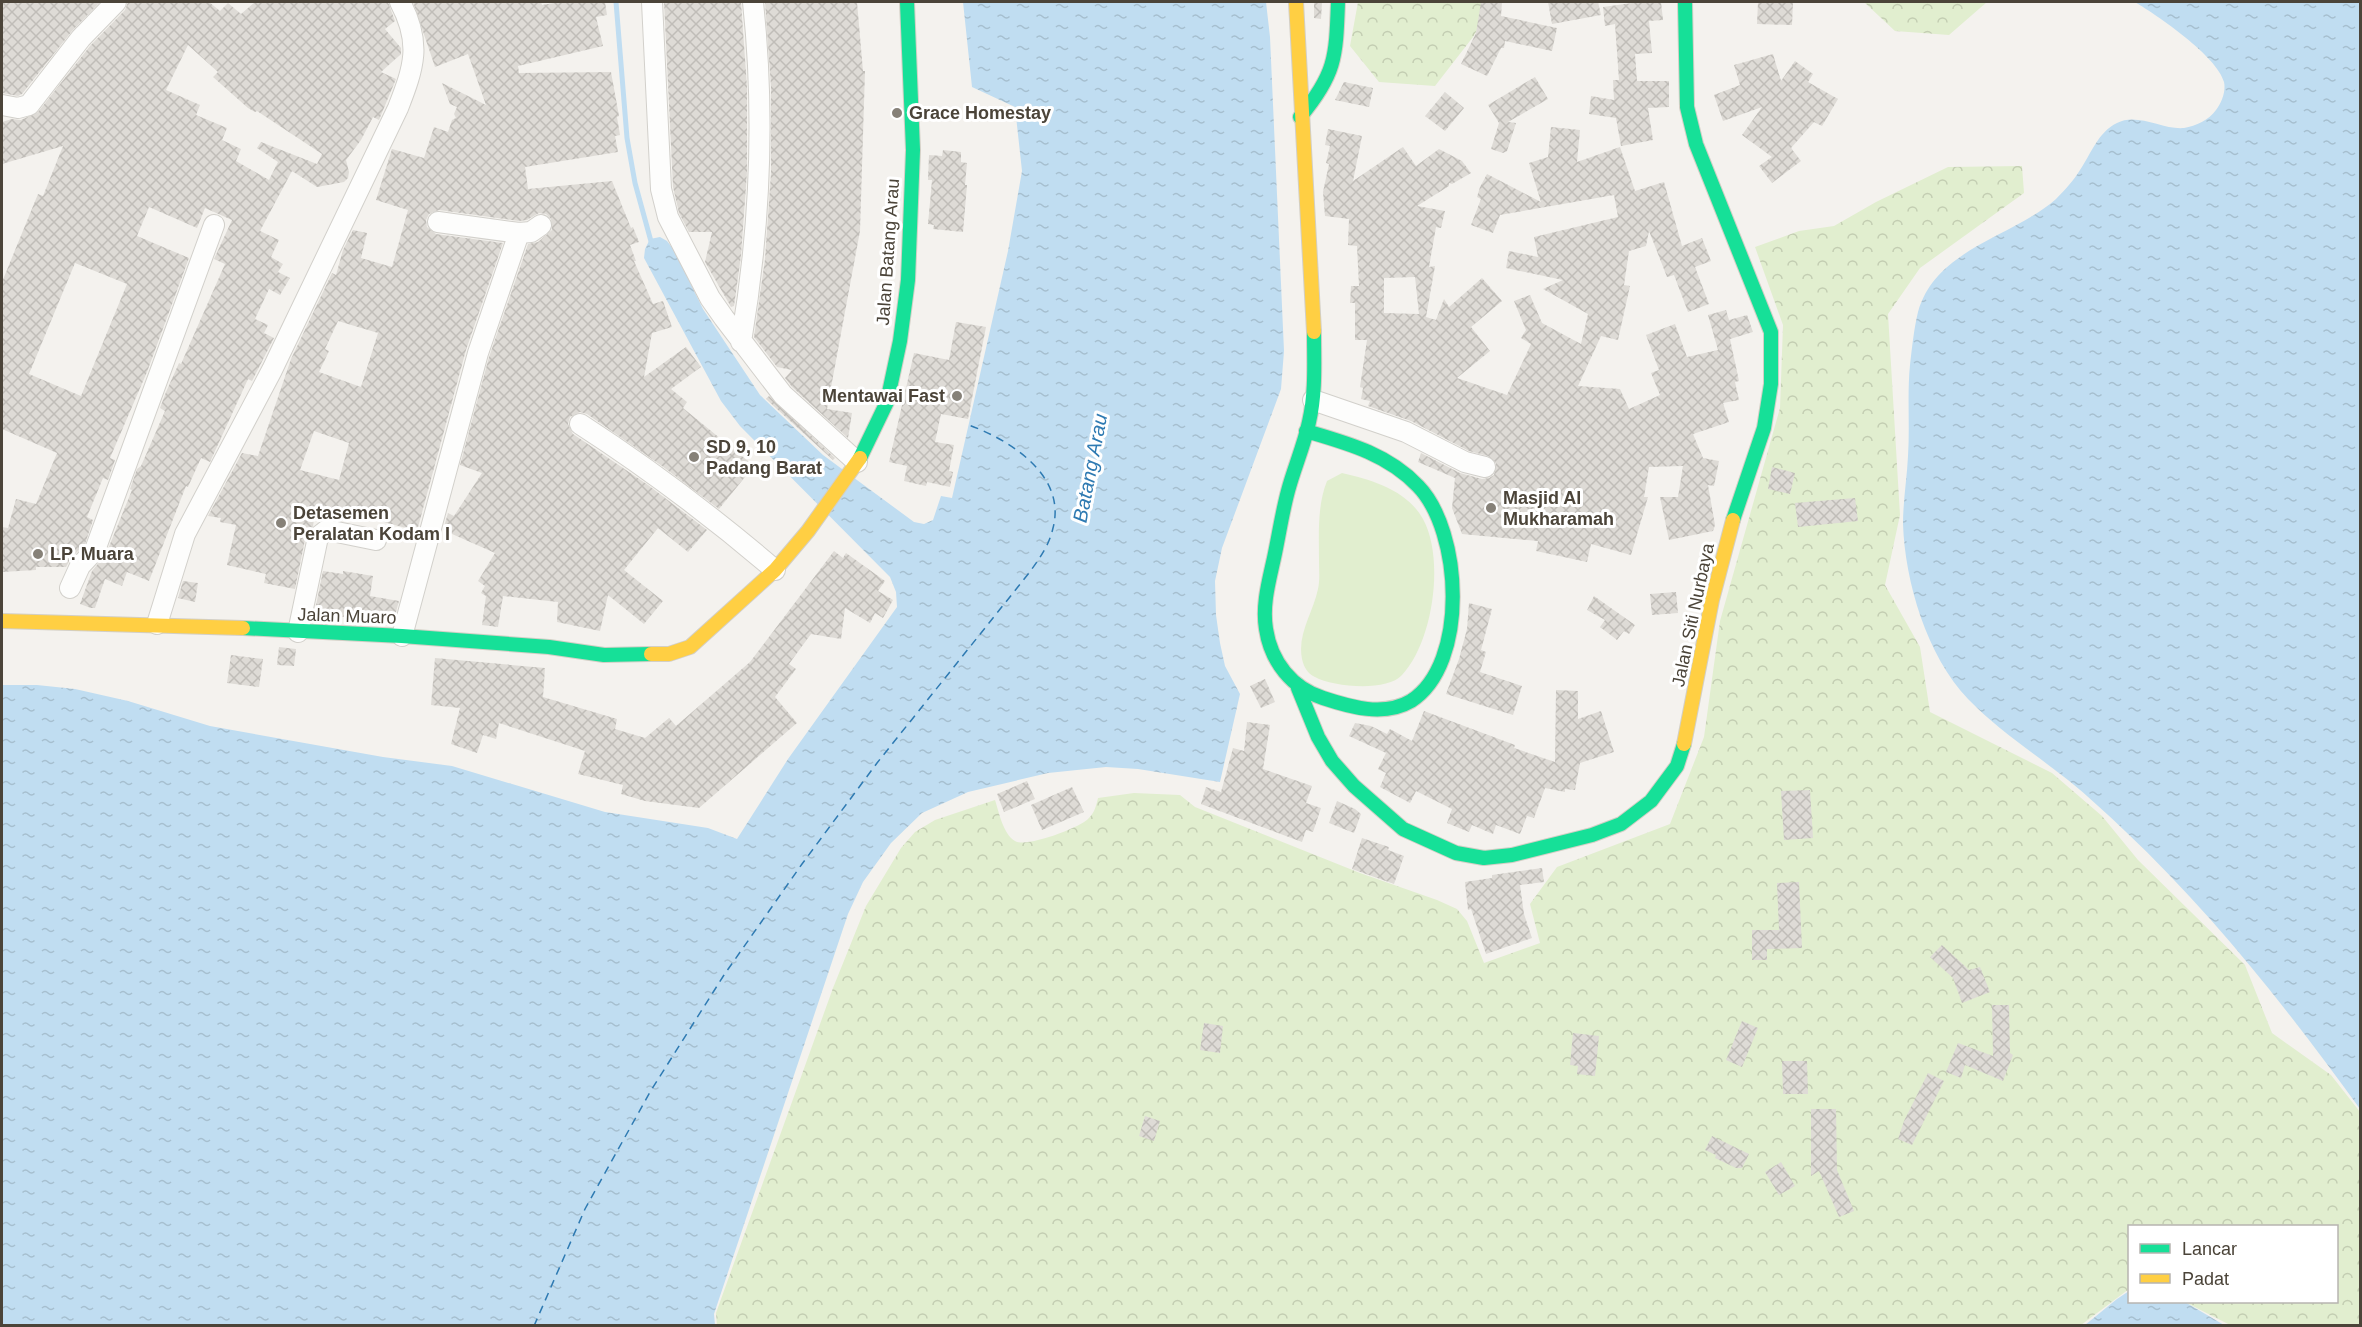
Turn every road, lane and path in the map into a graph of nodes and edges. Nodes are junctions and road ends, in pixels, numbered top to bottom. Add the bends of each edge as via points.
1 (116, 2) edge
2 (400, 2) edge
3 (652, 2) edge
4 (753, 2) edge
5 (907, 2) edge
6 (1296, 2) edge
7 (1338, 2) edge
8 (1685, 2) edge
9 (2, 105) edge
10 (1300, 117) junction
11 (438, 222) dead end
12 (214, 225) dead end
13 (541, 225) dead end
14 (519, 234) junction
15 (741, 342) junction
16 (1313, 400) junction
17 (580, 424) dead end
18 (1306, 430) junction
19 (856, 465) junction
20 (1485, 467) dead end
21 (376, 540) dead end
22 (775, 570) junction
23 (70, 588) dead end
24 (2, 621) edge
25 (157, 624) junction
26 (298, 632) junction
27 (402, 636) junction
28 (690, 648) joint
29 (1298, 688) junction

1 - 9 street via 81,38 29,105
2 - 25 street via 415,52 398,108 273,370 185,534
3 - 15 street via 663,205 710,298
4 - 15 street via 758,212
5 - 19 street, Jalan Batang Arau via 913,150 908,280 887,402
6 - 10 street, Jalan Siti Nurbaya
7 - 10 street via 1336,51 1331,68 1323,88
8 - 29 street, Jalan Siti Nurbaya via 1687,107 1696,144 1770,332 1770,384 1764,428 1712,600 1686,739 1677,766 1651,801 1621,824 1512,855 1484,858 1456,853 1403,829 1354,786 1318,737
10 - 16 street, Jalan Siti Nurbaya via 1314,308
11 - 14 street
12 - 23 street via 95,550 83,562
13 - 14 street
14 - 27 street via 478,353
15 - 19 street via 783,395
16 - 18 street, Jalan Siti Nurbaya
16 - 20 street via 1406,432 1465,462
17 - 22 street via 628,455
18 - 29 street, Jalan Siti Nurbaya via 1264,605 1266,632 1275,658
18 - 29 street via 1394,462 1412,479 1432,503 1445,529 1454,591 1446,643 1433,679 1397,709 1379,711
19 - 22 street, Jalan Batang Arau
21 - 26 street via 327,530 318,537
22 - 28 street, Jalan Batang Arau
24 - 25 street, Jalan Muaro
25 - 26 street, Jalan Muaro
26 - 27 street, Jalan Muaro
27 - 28 street, Jalan Muaro via 604,655 669,654

